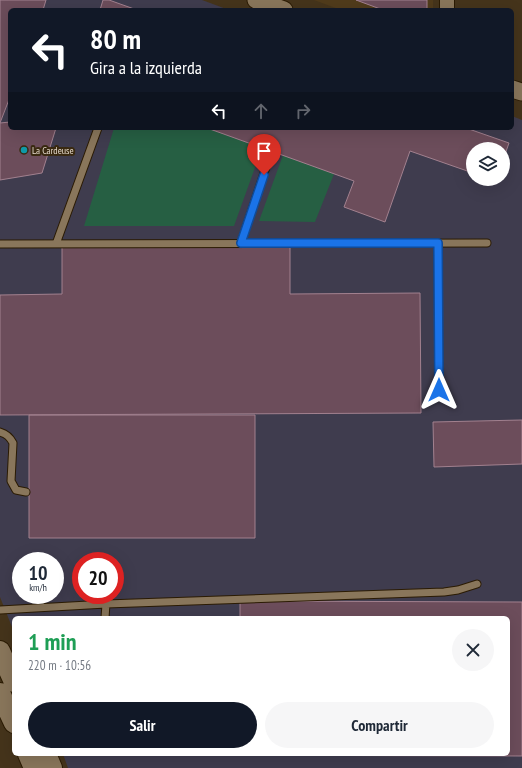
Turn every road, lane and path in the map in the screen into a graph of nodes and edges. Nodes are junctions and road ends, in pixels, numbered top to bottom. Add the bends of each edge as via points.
1 (256, 0) edge
2 (278, 8) edge
3 (97, 130) edge
4 (268, 161) dead end
5 (487, 242) dead end
6 (241, 243) junction
7 (438, 243) junction
8 (0, 244) edge
9 (56, 244) junction
10 (439, 390) dead end
11 (0, 432) edge
12 (26, 492) dead end
13 (477, 584) dead end
14 (124, 603) edge
15 (106, 604) joint
16 (0, 610) edge
17 (105, 616) edge
18 (0, 650) edge
19 (12, 677) edge
20 (0, 693) edge
21 (12, 719) edge
22 (34, 757) edge
23 (52, 768) edge

1 - 2 street
3 - 9 lane
4 - 6 lane
5 - 7 lane
6 - 7 lane
6 - 9 lane
7 - 10 lane
8 - 9 lane
11 - 12 lane via 6,434 13,444 13,486 16,490
13 - 14 lane via 444,592
15 - 16 lane
15 - 17 lane
18 - 19 main road
20 - 21 main road
22 - 23 main road

